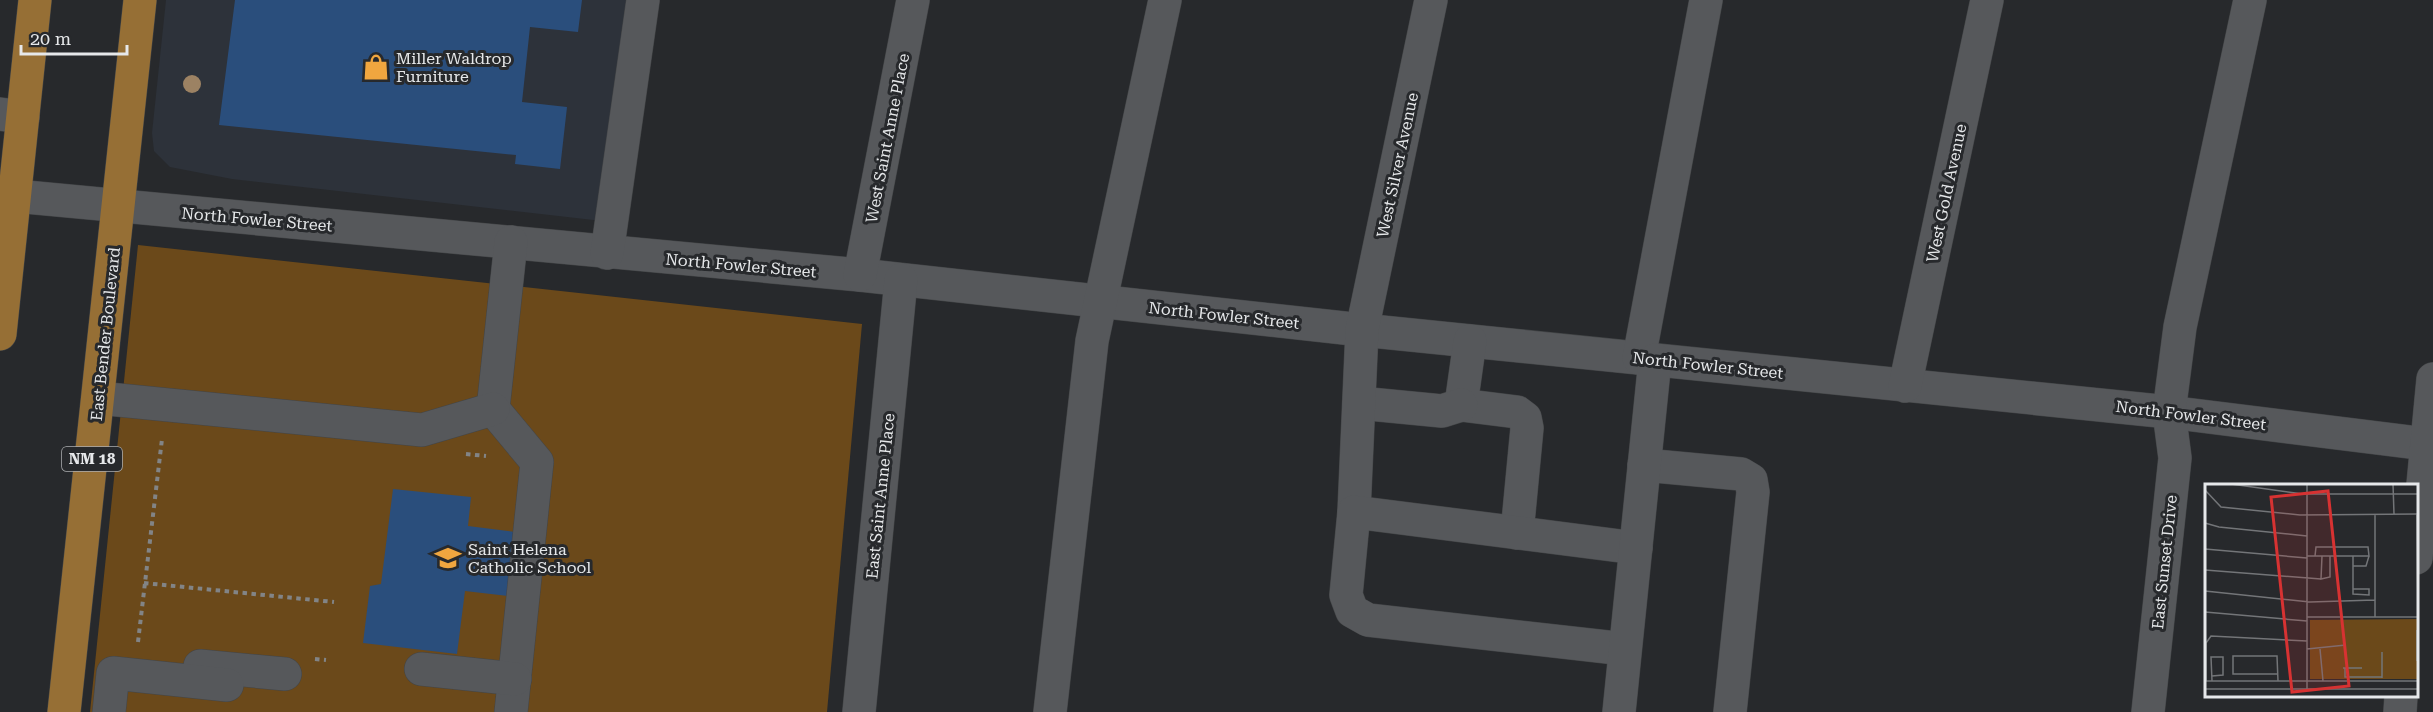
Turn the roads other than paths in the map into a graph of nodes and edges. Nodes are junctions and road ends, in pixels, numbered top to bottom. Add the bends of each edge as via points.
1 (35, 0) edge
2 (140, 0) edge
3 (644, 0) edge
4 (913, 0) edge
5 (1165, 0) edge
6 (1431, 0) edge
7 (1706, 0) edge
8 (1987, 0) edge
9 (2250, 0) edge
10 (12, 115) edge
11 (15, 195) junction
12 (119, 206) junction
13 (511, 242) junction
14 (607, 253) junction
15 (860, 275) junction
16 (901, 280) junction
17 (1101, 302) junction
18 (1362, 330) junction
19 (0, 334) edge
20 (1470, 341) junction
21 (1647, 359) junction
22 (2433, 379) edge
23 (1905, 386) junction
24 (98, 398) junction
25 (1359, 403) junction
26 (1461, 405) junction
27 (493, 409) junction
28 (2169, 412) junction
29 (2431, 444) edge
30 (1644, 465) junction
31 (1354, 512) junction
32 (1517, 533) junction
33 (2418, 543) edge
34 (1636, 548) junction
35 (1625, 649) junction
36 (194, 665) dead end
37 (421, 669) dead end
38 (285, 674) dead end
39 (515, 679) junction
40 (227, 689) edge
41 (2402, 697) edge
42 (64, 712) edge
43 (109, 712) edge
44 (512, 712) edge
45 (859, 712) edge
46 (1050, 712) edge
47 (1619, 712) edge
48 (1730, 712) edge
49 (2148, 712) edge
50 (2400, 712) edge

1 - 10 main road
2 - 12 main road, NM 18
3 - 14 street
4 - 15 street, West Saint Anne Place
5 - 17 street
6 - 18 street, West Silver Avenue
7 - 21 street
8 - 23 street, West Gold Avenue
9 - 28 street, East Sunset Drive via 2180,327
10 - 11 main road
11 - 12 street, North Fowler Street
11 - 19 main road
12 - 13 street, North Fowler Street
12 - 24 main road, East Bender Boulevard / NM 18
13 - 14 street, North Fowler Street
13 - 27 street
14 - 15 street, North Fowler Street
15 - 16 street, North Fowler Street
16 - 17 street, North Fowler Street
16 - 45 street, East Saint Anne Place
17 - 18 street, North Fowler Street
17 - 46 street via 1092,341
18 - 20 street, North Fowler Street
18 - 25 street, West Silver Avenue
20 - 21 street, North Fowler Street
20 - 26 street
21 - 23 street, North Fowler Street
21 - 30 street
22 - 29 street
23 - 28 street, North Fowler Street
24 - 27 street via 422,430
24 - 42 main road, East Bender Boulevard / NM 18
25 - 26 street via 1442,411
25 - 31 street, West Silver Avenue
26 - 32 street via 1517,412 1525,418
27 - 39 street via 537,462
28 - 29 street, North Fowler Street
28 - 49 street, East Sunset Drive via 2175,458
29 - 33 street
30 - 34 street
30 - 48 street via 1742,474 1751,480 1753,492
31 - 32 street
31 - 35 street, West Silver Avenue via 1346,595 1352,611 1368,620
32 - 34 street
34 - 35 street
35 - 47 street
36 - 40 street
37 - 39 street
38 - 40 street
39 - 44 street
40 - 43 street via 113,673
41 - 50 street

